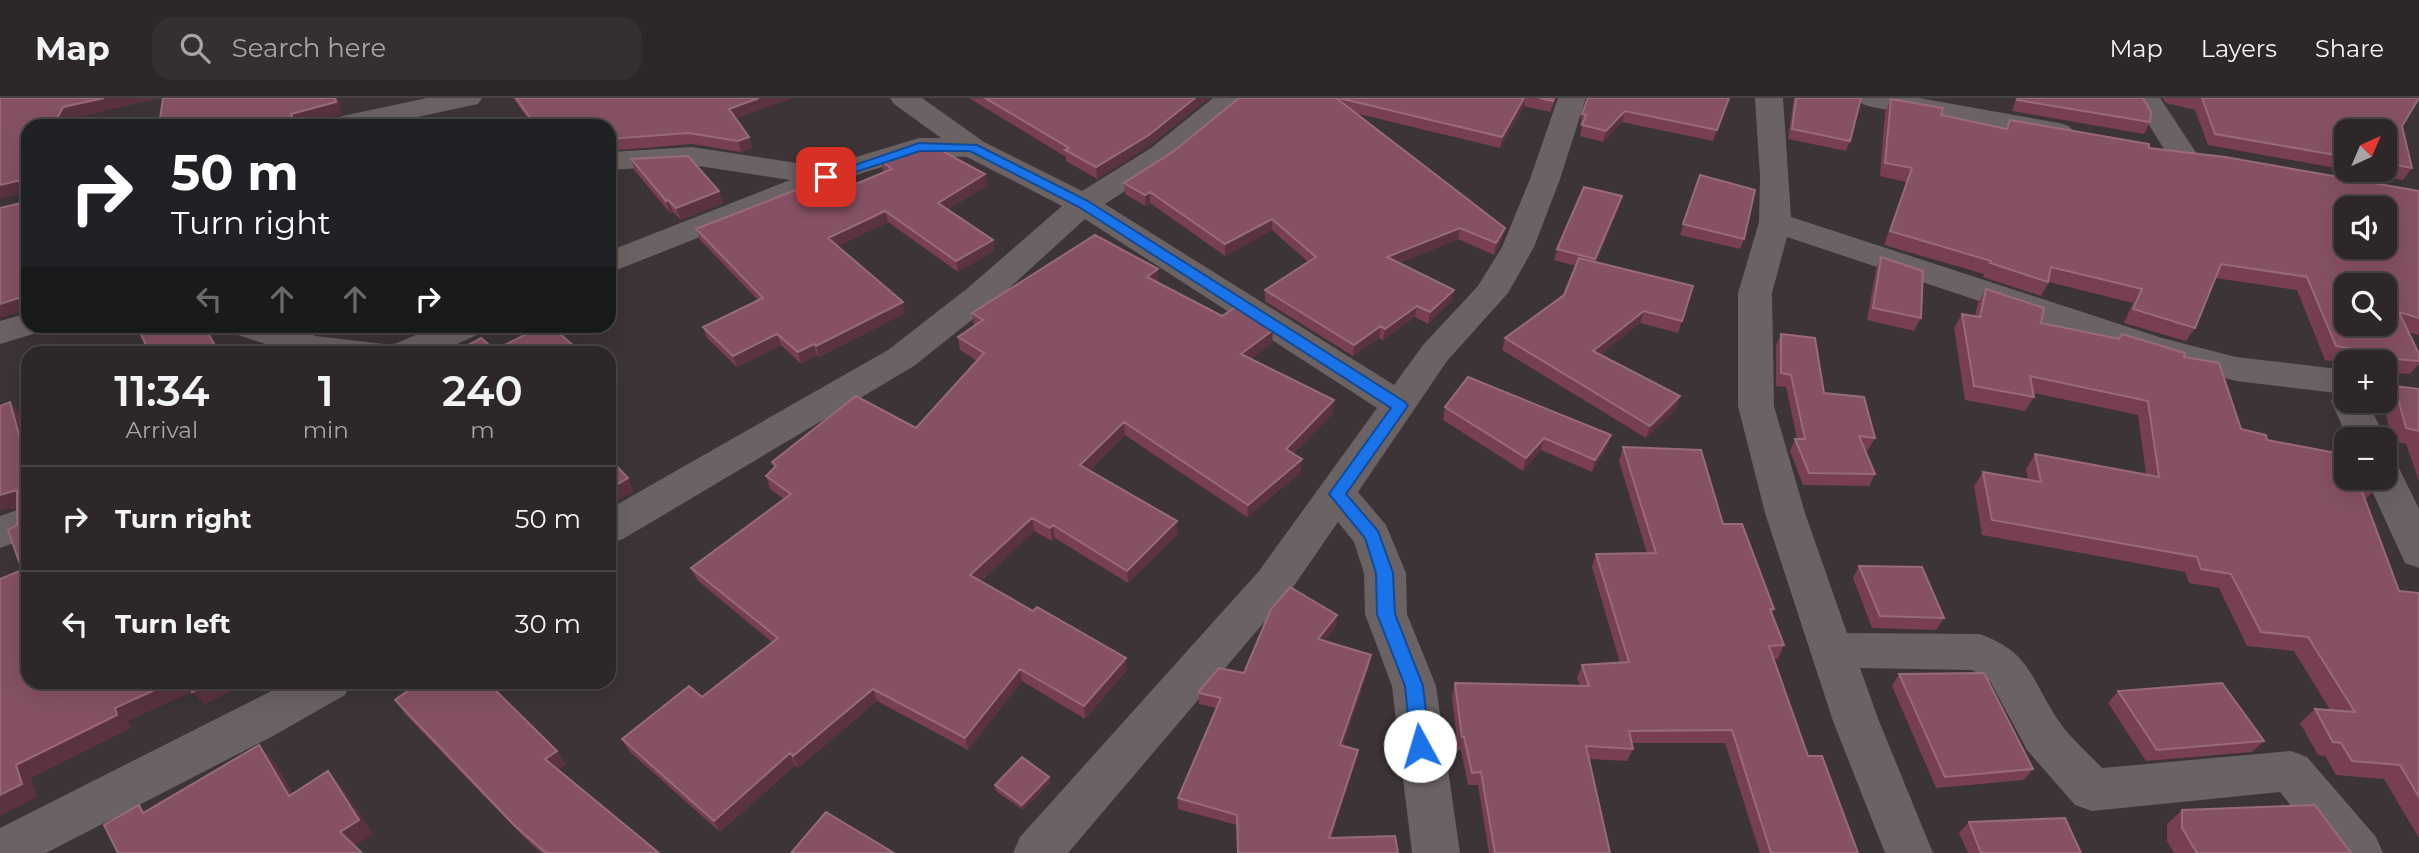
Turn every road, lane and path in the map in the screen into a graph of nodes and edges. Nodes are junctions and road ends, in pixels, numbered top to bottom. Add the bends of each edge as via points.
1 (468, 98) edge
2 (1234, 98) edge
3 (1572, 98) edge
4 (1769, 98) edge
5 (1872, 98) edge
6 (2146, 98) edge
7 (905, 99) edge
8 (430, 106) junction
9 (368, 119) edge
10 (451, 119) edge
11 (2088, 137) edge
12 (2141, 147) edge
13 (973, 148) junction
14 (616, 161) edge
15 (840, 171) junction
16 (1083, 204) junction
17 (1775, 222) junction
18 (616, 260) edge
19 (21, 326) edge
20 (0, 333) edge
21 (269, 333) edge
22 (451, 333) edge
23 (311, 346) edge
24 (421, 346) edge
25 (2334, 388) edge
26 (1400, 406) junction
27 (2391, 490) edge
28 (1337, 494) junction
29 (21, 524) edge
30 (616, 524) edge
31 (0, 533) edge
32 (2419, 552) edge
33 (1832, 650) junction
34 (316, 689) edge
35 (0, 852) edge
36 (1037, 853) edge
37 (1436, 853) edge
38 (1909, 853) edge
39 (2359, 853) edge

1 - 8 street
2 - 16 street via 1161,154
3 - 26 street via 1518,247 1491,293 1435,353
4 - 17 street
5 - 11 street
6 - 12 street via 2195,157
7 - 13 street
7 - 15 street via 895,130
8 - 9 street
8 - 10 street
13 - 15 street via 919,147
13 - 16 street
14 - 15 street via 692,156
15 - 18 street
16 - 26 street
16 - 30 street via 981,295 901,358
17 - 25 street via 2153,347
17 - 33 street via 1755,293 1756,406 1785,513
19 - 20 street
21 - 23 street
22 - 24 street
26 - 28 street
27 - 32 street
28 - 36 street via 1274,582
28 - 37 street via 1372,536 1385,573 1386,614 1414,686
29 - 31 street
33 - 38 street
33 - 39 street via 1979,652 2006,668 2043,736 2092,790 2291,771
34 - 35 street

